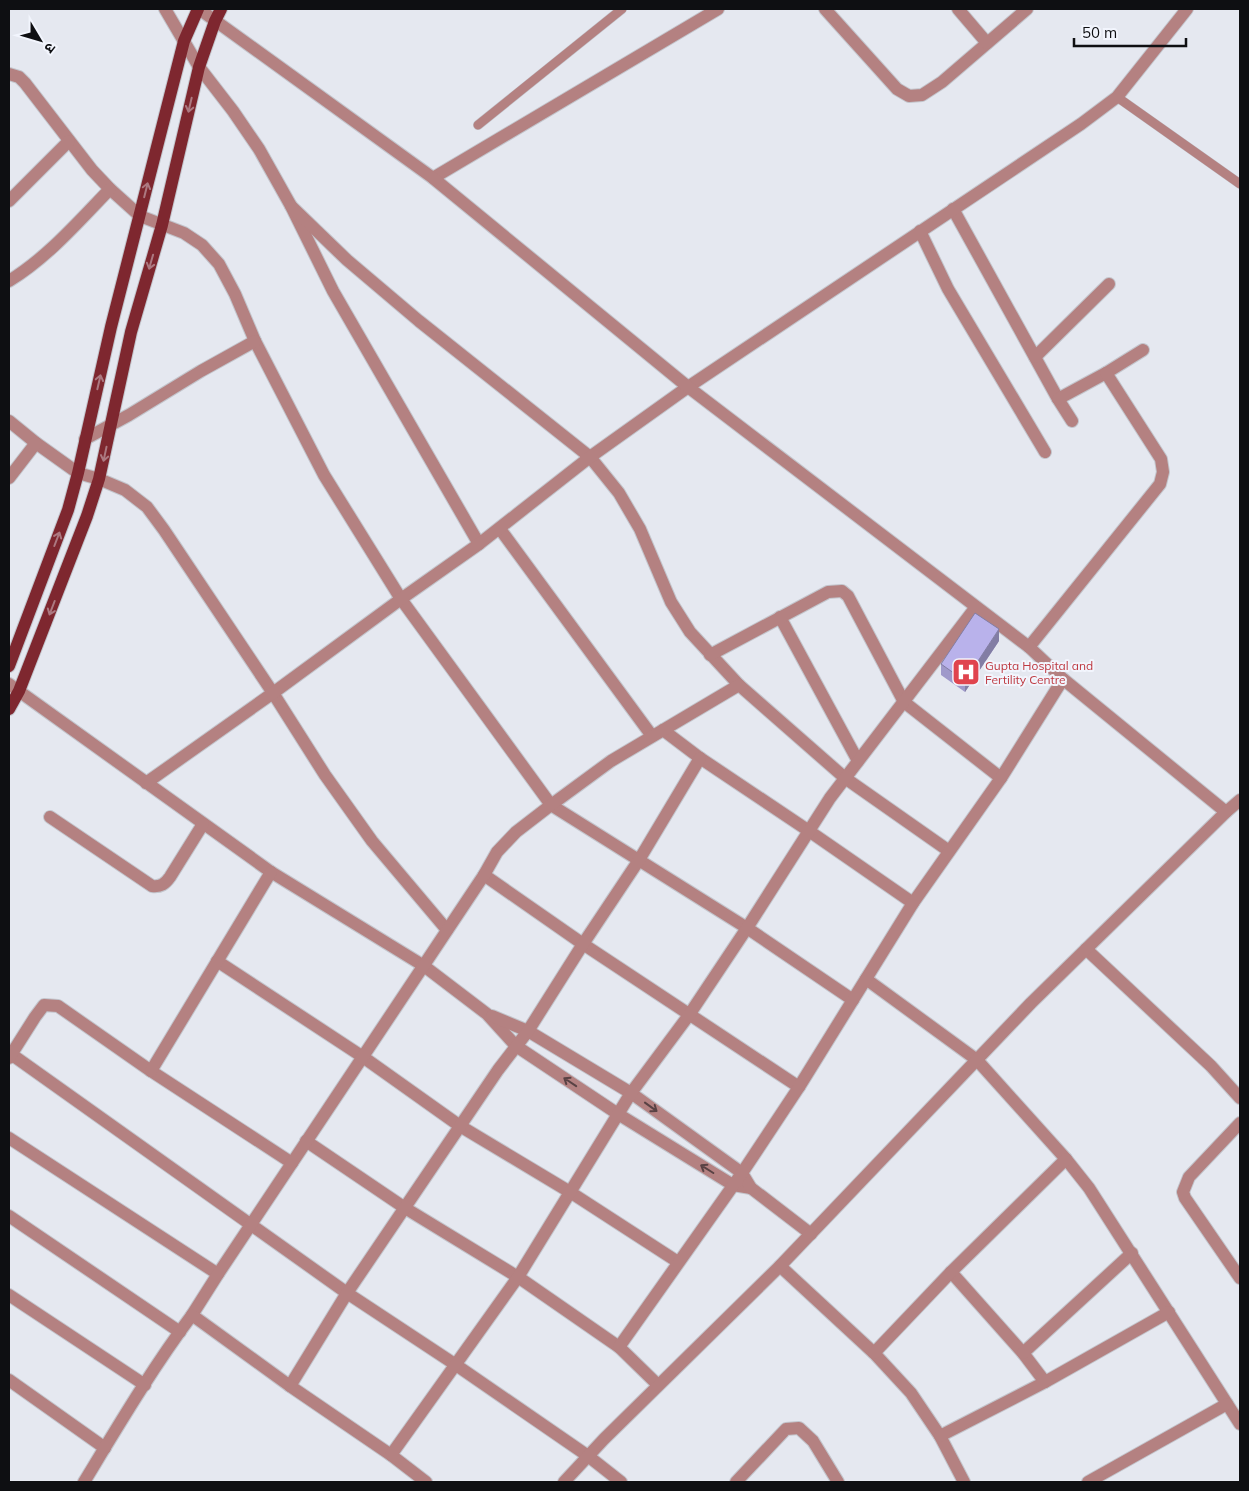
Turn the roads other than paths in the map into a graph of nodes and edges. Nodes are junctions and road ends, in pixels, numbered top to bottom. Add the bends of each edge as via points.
1 (165, 9) edge
2 (198, 9) edge
3 (222, 9) edge
4 (622, 9) edge
5 (718, 9) edge
6 (825, 9) edge
7 (958, 9) edge
8 (1028, 9) edge
9 (1187, 9) edge
10 (215, 21) junction
11 (184, 42) junction
12 (988, 43) junction
13 (199, 67) junction
14 (9, 74) edge
15 (1117, 97) junction
16 (478, 125) dead end
17 (69, 141) junction
18 (433, 178) junction
19 (1240, 184) edge
20 (110, 189) junction
21 (9, 201) edge
22 (291, 206) junction
23 (952, 209) junction
24 (140, 216) junction
25 (162, 225) junction
26 (920, 231) junction
27 (9, 281) edge
28 (1109, 284) dead end
29 (255, 341) junction
30 (1143, 350) dead end
31 (1034, 357) junction
32 (1106, 373) junction
33 (688, 387) junction
34 (1058, 399) junction
35 (9, 421) edge
36 (1072, 421) dead end
37 (110, 426) junction
38 (85, 439) junction
39 (36, 443) junction
40 (1045, 452) dead end
41 (590, 457) junction
42 (78, 473) junction
43 (9, 478) edge
44 (99, 479) junction
45 (500, 529) junction
46 (479, 544) junction
47 (400, 599) junction
48 (976, 607) junction
49 (780, 617) junction
50 (1029, 647) junction
51 (710, 655) junction
52 (9, 666) edge
53 (1063, 679) junction
54 (738, 685) junction
55 (14, 688) edge
56 (273, 693) junction
57 (904, 702) junction
58 (9, 709) edge
59 (658, 733) junction
60 (700, 758) junction
61 (858, 761) junction
62 (845, 778) junction
63 (1001, 778) junction
64 (146, 783) junction
65 (1240, 800) edge
66 (550, 804) junction
67 (1226, 812) junction
68 (50, 817) dead end
69 (203, 824) junction
70 (809, 831) junction
71 (948, 851) junction
72 (639, 860) junction
73 (270, 872) junction
74 (484, 874) junction
75 (913, 903) junction
76 (747, 928) junction
77 (446, 930) junction
78 (582, 944) junction
79 (1086, 949) junction
80 (217, 961) junction
81 (424, 966) junction
82 (866, 979) junction
83 (853, 1000) junction
84 (487, 1014) junction
85 (689, 1014) junction
86 (528, 1030) junction
87 (516, 1046) junction
88 (12, 1048) edge
89 (363, 1057) junction
90 (977, 1060) junction
91 (151, 1071) junction
92 (799, 1086) junction
93 (631, 1093) junction
94 (1240, 1098) edge
95 (618, 1114) junction
96 (1240, 1123) edge
97 (460, 1126) junction
98 (9, 1138) edge
99 (306, 1141) junction
100 (1066, 1159) junction
101 (292, 1163) junction
102 (742, 1173) junction
103 (733, 1185) junction
104 (751, 1188) junction
105 (570, 1192) junction
106 (405, 1208) junction
107 (9, 1216) edge
108 (251, 1224) junction
109 (811, 1234) junction
110 (1132, 1253) junction
111 (678, 1262) junction
112 (780, 1266) junction
113 (952, 1272) junction
114 (218, 1274) junction
115 (518, 1277) junction
116 (1240, 1278) edge
117 (347, 1293) junction
118 (9, 1296) edge
119 (1169, 1312) junction
120 (192, 1315) junction
121 (180, 1332) junction
122 (619, 1347) junction
123 (874, 1353) junction
124 (1022, 1353) junction
125 (456, 1365) junction
126 (9, 1380) edge
127 (1045, 1382) junction
128 (145, 1385) junction
129 (658, 1385) junction
130 (290, 1386) junction
131 (1228, 1404) junction
132 (1240, 1424) edge
133 (940, 1436) junction
134 (105, 1448) junction
135 (391, 1455) junction
136 (588, 1456) junction
137 (84, 1482) edge
138 (426, 1482) edge
139 (564, 1482) edge
140 (621, 1482) edge
141 (736, 1482) edge
142 (838, 1482) edge
143 (964, 1482) edge
144 (1088, 1482) edge

1 - 11 street
2 - 10 street
2 - 11 main road
3 - 10 main road
4 - 16 lane
5 - 18 street
6 - 12 street via 897,89 909,96 922,95 942,82
7 - 12 street
8 - 12 street
9 - 15 street
10 - 13 main road
10 - 18 street
11 - 13 street
24 -> 11 main road
13 - 22 street via 259,149
13 -> 25 main road
14 - 17 street via 25,83
15 - 19 lane
15 - 23 street
17 - 20 street
17 - 21 street
18 - 33 street
20 - 24 street
20 - 27 street via 48,253
22 - 41 street via 419,321
22 - 46 street via 333,291
23 - 26 street
23 - 31 street
24 - 25 street
38 -> 24 main road
25 - 29 street via 184,233 202,245 219,264
25 -> 37 main road via 131,332
26 - 33 street
26 - 40 street via 948,289
28 - 31 street
29 - 37 street
29 - 47 street via 324,475
30 - 32 street
31 - 34 street
32 - 34 street
32 - 50 street via 1161,459 1160,484
33 - 41 street
33 - 48 street
34 - 36 street
35 - 39 street
37 - 38 street
37 -> 44 main road
38 - 42 main road
39 - 42 street
39 - 43 street
41 - 45 street
41 - 51 street via 619,493 640,530 671,602
42 - 44 street
52 -> 42 main road via 68,510
44 -> 55 main road via 87,516
44 - 56 street via 125,490 147,507
45 - 46 street
45 - 59 street
46 - 47 street
47 - 56 street
47 - 66 street
48 - 50 street
48 - 57 street
49 - 51 street
49 - 57 street via 828,592 842,591 848,596
49 - 61 street
50 - 53 street
51 - 54 street
53 - 63 street
53 - 67 street
54 - 59 street
54 - 62 street
55 - 58 main road
55 - 64 street
56 - 64 street
56 - 77 street via 372,841
57 - 61 street
57 - 63 street
59 - 60 street
59 - 66 street
60 - 70 street
60 - 72 street
61 - 62 street
62 - 70 street
62 - 71 street
63 - 71 street
64 - 69 street
65 - 67 street
66 - 72 street
66 - 74 street via 497,852
67 - 79 street
68 - 69 street via 158,887 170,878
69 - 73 street
70 - 75 street
70 - 76 street
71 - 75 street
72 - 76 street
72 - 78 street
73 - 80 street
73 - 81 street
74 - 77 street
74 - 78 street
75 - 82 street
76 - 83 street
76 - 85 street
77 - 81 street
78 - 85 street
78 - 86 street
79 - 90 street
79 - 94 street via 1211,1066
80 - 89 street
80 - 91 street
81 - 84 street
81 - 89 street
82 - 83 street
82 - 90 street
83 - 92 street
84 - 86 street
84 - 87 street
85 - 92 street
85 - 93 street
86 - 87 street
86 - 93 street
95 -> 87 street
87 - 97 street
88 - 91 street via 44,1005 58,1006
88 - 108 street
89 - 97 street
89 - 99 street
90 - 100 street
90 - 109 street
91 - 101 street
92 - 102 street
93 - 95 street
93 -> 102 street
103 -> 95 street
95 - 105 street
96 - 116 street via 1189,1176 1183,1192
97 - 105 street
97 - 106 street
98 - 114 street
99 - 101 street
99 - 106 street
100 - 110 street
100 - 113 street
101 - 108 street
102 - 103 street
102 - 104 street
103 - 104 street
103 - 111 street
104 - 109 street
105 - 111 street
105 - 115 street
106 - 115 street
106 - 117 street
107 - 121 street
108 - 114 street
108 - 117 street
109 - 112 street
110 - 119 street
110 - 124 street
111 - 122 street
112 - 123 street
112 - 129 street
113 - 123 street
113 - 124 street
114 - 120 street
115 - 122 street
115 - 125 street
117 - 125 street
117 - 130 street
118 - 128 street
119 - 127 street
119 - 131 street
120 - 121 street
120 - 130 street
121 - 128 street
122 - 129 street
123 - 133 street via 911,1393
124 - 127 street
125 - 135 street
125 - 136 street
126 - 134 street
127 - 133 street
128 - 134 street
129 - 136 street
130 - 135 street
131 - 132 street
131 - 144 street
133 - 143 street
134 - 137 street
135 - 138 street
136 - 139 street
136 - 140 street
141 - 142 street via 786,1429 799,1428 813,1441

